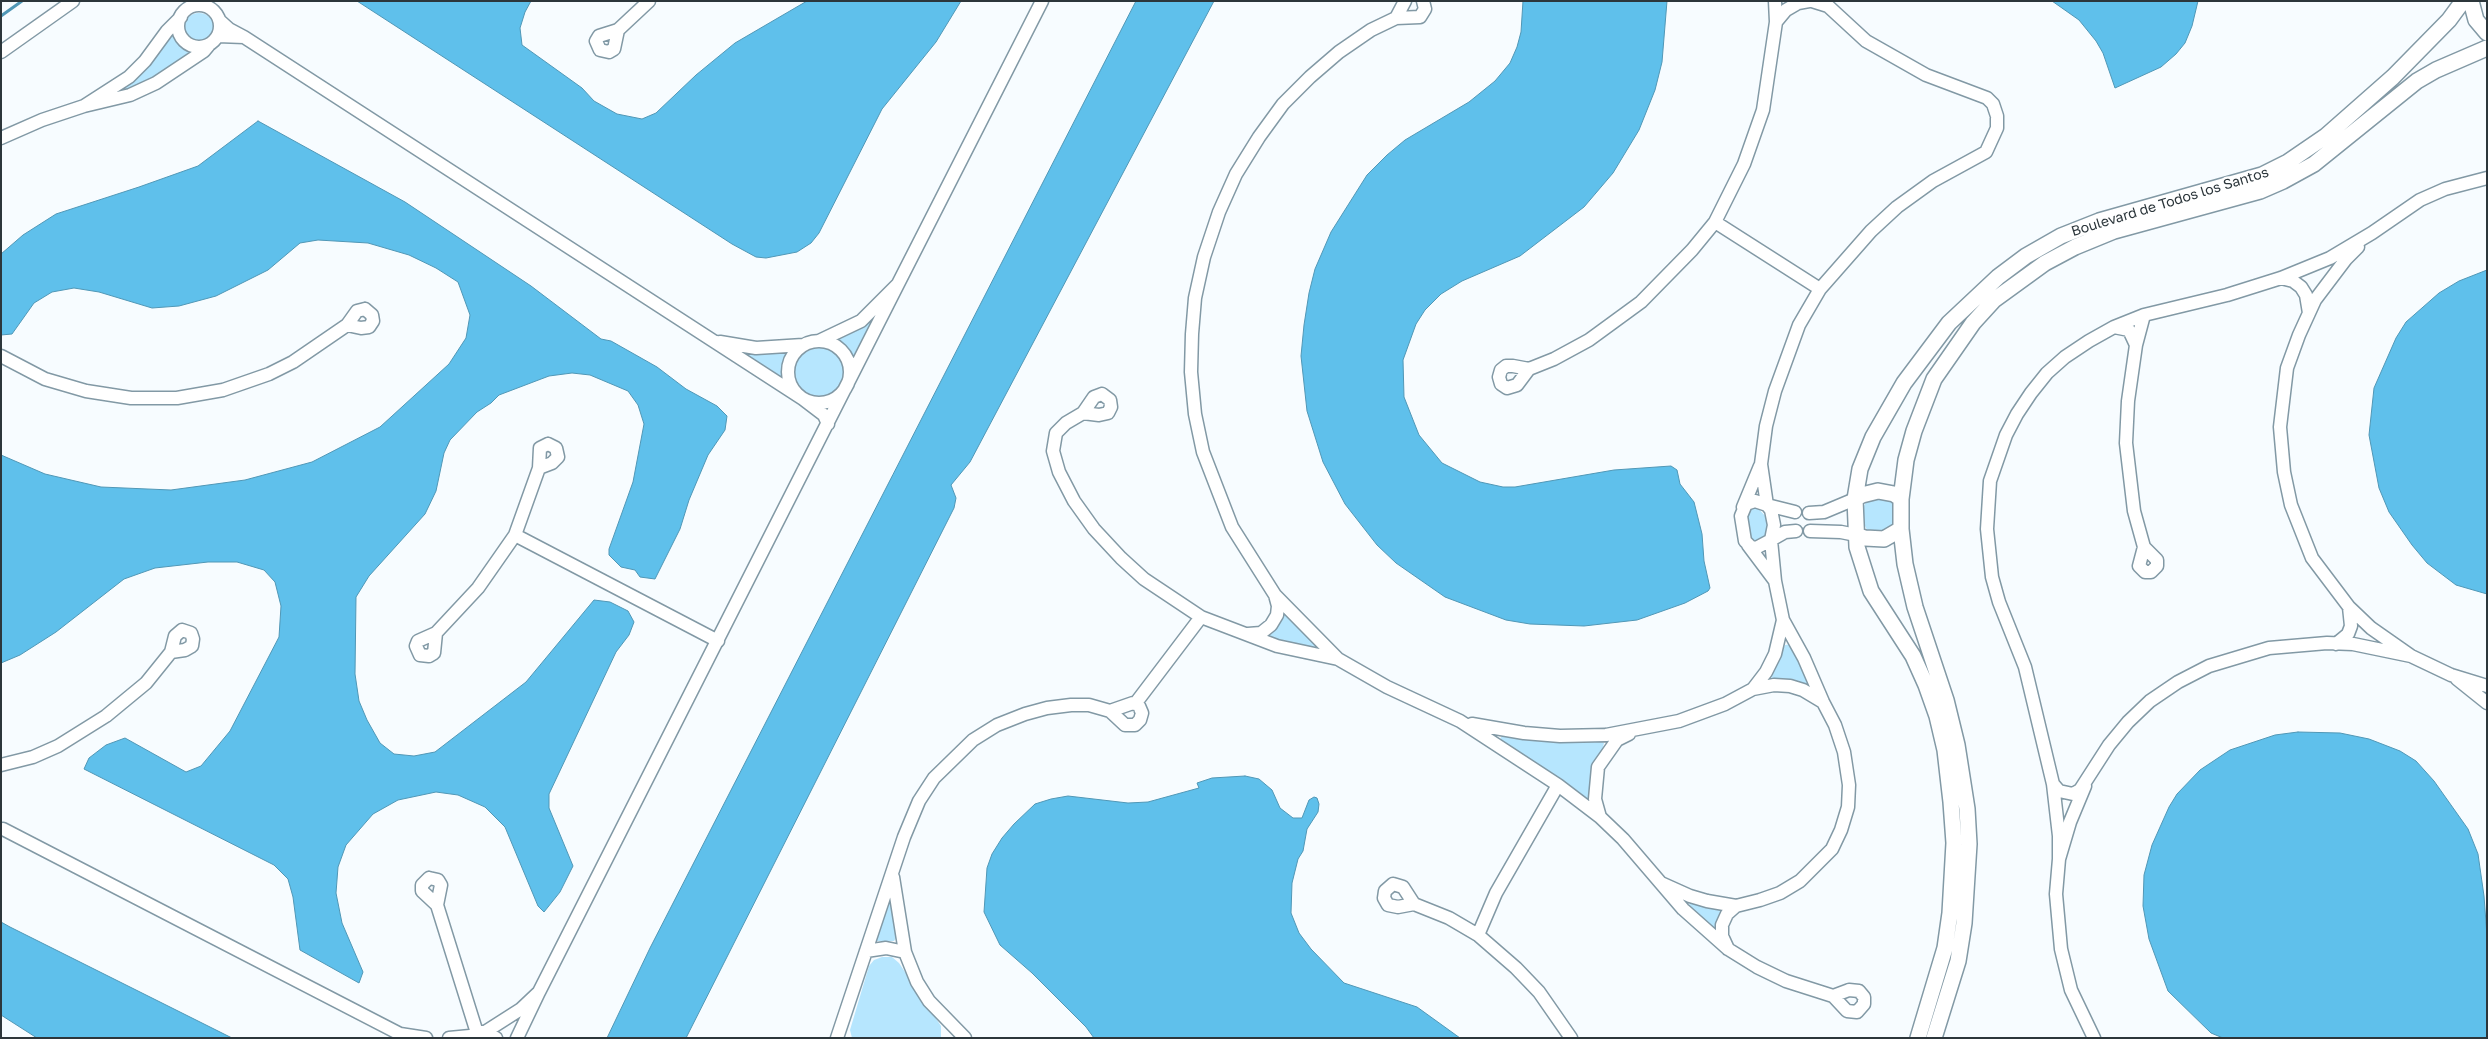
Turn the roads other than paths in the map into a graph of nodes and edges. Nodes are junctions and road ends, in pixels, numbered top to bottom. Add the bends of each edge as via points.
1 (73, 1) edge
2 (649, 1) edge
3 (1042, 1) edge
4 (1404, 1) edge
5 (1423, 1) edge
6 (1776, 1) edge
7 (1811, 1) edge
8 (2453, 1) edge
9 (2463, 1) edge
10 (2471, 1) edge
11 (198, 4) edge
12 (1825, 4) edge
13 (215, 10) edge
14 (181, 17) junction
15 (1396, 18) junction
16 (2449, 20) junction
17 (1776, 22) junction
18 (618, 30) dead end
19 (2487, 33) edge
20 (244, 37) junction
21 (213, 40) junction
22 (2487, 48) edge
23 (1, 52) edge
24 (84, 106) junction
25 (1, 138) edge
26 (2487, 178) edge
27 (1715, 222) junction
28 (2372, 233) junction
29 (2308, 267) junction
30 (2281, 278) junction
31 (898, 284) junction
32 (2323, 288) junction
33 (1820, 289) junction
34 (2309, 313) junction
35 (2144, 315) junction
36 (347, 325) dead end
37 (2114, 327) junction
38 (702, 334) junction
39 (819, 341) junction
40 (803, 345) junction
41 (2136, 345) junction
42 (1, 356) edge
43 (1529, 369) dead end
44 (846, 388) junction
45 (803, 400) junction
46 (1083, 413) dead end
47 (828, 424) junction
48 (1761, 464) junction
49 (539, 468) dead end
50 (1901, 499) junction
51 (1855, 500) junction
52 (1767, 505) junction
53 (1742, 508) junction
54 (1795, 512) dead end
55 (1809, 512) dead end
56 (1824, 512) junction
57 (1900, 529) junction
58 (1796, 531) dead end
59 (1810, 531) dead end
60 (1826, 531) junction
61 (1856, 534) junction
62 (515, 535) junction
63 (1770, 540) junction
64 (1748, 545) junction
65 (2144, 547) dead end
66 (1775, 581) junction
67 (1275, 595) junction
68 (2349, 607) junction
69 (1201, 617) junction
70 (1783, 620) junction
71 (2371, 628) junction
72 (436, 633) dead end
73 (1246, 634) junction
74 (718, 641) junction
75 (2336, 644) junction
76 (2364, 646) junction
77 (171, 652) dead end
78 (2411, 656) junction
79 (1338, 659) junction
80 (2451, 675) junction
81 (2487, 686) edge
82 (1753, 689) junction
83 (1823, 702) junction
84 (2487, 703) edge
85 (1135, 704) junction
86 (1110, 711) junction
87 (1460, 721) junction
88 (1634, 731) junction
89 (3, 766) edge
90 (2053, 784) junction
91 (2086, 784) junction
92 (1558, 786) junction
93 (1600, 817) junction
94 (2, 828) edge
95 (2059, 859) junction
96 (892, 870) junction
97 (1661, 883) junction
98 (1414, 904) dead end
99 (437, 905) dead end
100 (1736, 906) junction
101 (1478, 935) junction
102 (1728, 948) junction
103 (866, 951) junction
104 (905, 952) junction
105 (539, 992) junction
106 (1833, 996) dead end
107 (948, 1022) junction
108 (1558, 1022) junction
109 (479, 1035) edge
110 (403, 1036) edge
111 (426, 1038) edge
112 (449, 1038) edge
113 (517, 1038) edge
114 (838, 1038) edge
115 (948, 1038) edge
116 (964, 1038) edge
117 (1563, 1038) edge
118 (1571, 1038) edge
119 (1918, 1038) edge
120 (1934, 1038) edge
121 (2094, 1038) edge

1 - 23 street
2 - 18 street
3 - 31 street
4 - 15 street
5 - 15 street via 1424,12 1420,17
6 - 17 street
7 - 12 street
7 - 17 street via 1798,2
8 - 16 street
9 - 16 street, Boulevard de Todos los Santos
10 - 19 street via 2476,20
11 - 13 street
11 - 14 street
12 - 33 street via 1866,41 1926,75 1987,98 1997,116 1997,128 1986,152 1933,181 1897,207 1871,231
13 - 20 street via 229,29
13 - 21 street
14 - 21 street via 179,30 185,42 198,47
14 - 24 street via 128,77
15 - 67 street via 1338,52 1283,104 1259,136 1236,174 1219,212 1195,298 1192,372 1195,414 1204,452 1232,527
16 - 51 street, Boulevard de Todos los Santos via 2357,109 2326,136 2288,162 2262,175 2099,221 2061,236 1998,277 1949,323 1904,383 1864,457
17 - 27 street via 1760,118 1744,164
20 - 21 street
20 - 38 street
21 - 24 street via 204,51 156,83 130,95
22 - 50 street, Boulevard de Todos los Santos via 2417,81 2314,164 2283,181 2260,191 2114,231 2044,263 2018,281 1972,323 1934,379 1914,430 1903,474
24 - 25 street
26 - 28 street via 2445,189 2420,200
27 - 33 street
27 - 43 street via 1641,302 1590,340
28 - 29 street
28 - 32 street
29 - 30 street
29 - 32 street via 2321,274
30 - 34 street via 2301,287
30 - 35 street via 2188,306
31 - 39 street via 860,321
31 - 44 street
32 - 34 street
33 - 48 street via 1786,358 1766,426
34 - 68 street via 2293,349 2284,388 2280,427 2284,472 2296,523 2312,558
35 - 37 street
35 - 41 street
36 - 42 street via 301,357 269,374 224,390 177,398 132,398 86,391 45,379
37 - 41 street via 2129,330
37 - 90 street via 2065,357 2031,393 2006,435 1990,481 1987,529 1992,577 2026,668
38 - 40 street via 736,346 778,348
38 - 45 street
39 - 40 street
39 - 44 street via 834,346 846,357 850,378
40 - 45 street via 790,359 788,377
41 - 65 street via 2126,443 2134,512
44 - 45 street via 840,395 822,403
44 - 47 street
45 - 47 street via 824,415
46 - 69 street via 1060,428 1054,441 1053,451 1059,472 1074,501 1121,558 1144,579
47 - 74 street
48 - 52 street
48 - 53 street
49 - 62 street
50 - 51 street via 1878,491
50 - 57 street, Boulevard de Todos los Santos
51 - 56 street
51 - 61 street, Boulevard de Todos los Santos
52 - 53 street via 1755,501
52 - 54 street
52 - 63 street via 1774,525
53 - 64 street via 1741,528
55 - 56 street
56 - 60 street
57 - 61 street via 1884,539 1874,540
57 - 120 street, Boulevard de Todos los Santos via 1915,607 1955,736 1967,809 1968,880 1964,923 1958,961
58 - 63 street via 1785,532
59 - 60 street
60 - 61 street
61 - 119 street, Boulevard de Todos los Santos via 1862,567 1871,591 1913,656 1926,685 1937,716 1946,759 1954,843 1950,913 1945,948
62 - 72 street via 478,588
62 - 74 street
63 - 64 street via 1756,548
63 - 66 street
64 - 66 street
66 - 70 street
67 - 73 street via 1277,615 1271,625 1261,633
67 - 79 street
68 - 71 street
68 - 75 street via 2351,626 2348,634
69 - 73 street
69 - 85 street
70 - 82 street via 1775,654
70 - 83 street
71 - 76 street via 2371,636
71 - 78 street
73 - 79 street via 1276,646
74 - 105 street
75 - 76 street
75 - 91 street via 2299,644 2246,653 2209,666 2178,682 2150,701 2128,722 2109,745
76 - 78 street
77 - 89 street via 146,683 106,716 58,746
78 - 80 street
79 - 87 street via 1387,688
80 - 81 street
80 - 84 street
82 - 83 street via 1790,686
82 - 88 street via 1725,704 1679,721
83 - 100 street via 1835,725 1848,772 1848,807 1842,830 1832,849 1800,881 1780,893
85 - 86 street via 1125,704
85 - 86 street via 1142,717 1135,725 1125,724
86 - 96 street via 1089,705 1047,708 998,725 973,740 934,778 924,793
87 - 88 street via 1485,728 1560,736
87 - 92 street
88 - 93 street via 1617,740 1598,767 1595,799
90 - 91 street via 2068,794
90 - 95 street
91 - 95 street
92 - 93 street
92 - 101 street via 1501,885
93 - 97 street
94 - 110 street
95 - 121 street via 2056,894 2061,949 2071,990
96 - 103 street
96 - 104 street
97 - 100 street via 1690,896
97 - 102 street via 1702,928
98 - 101 street via 1449,918
99 - 109 street
100 - 102 street via 1722,925 1722,936
101 - 108 street via 1539,992
102 - 106 street via 1786,981
103 - 104 street via 886,948
103 - 114 street
104 - 107 street via 917,982
105 - 109 street via 520,1009
105 - 113 street
107 - 115 street
107 - 116 street
108 - 117 street
108 - 118 street
109 - 112 street
110 - 111 street

